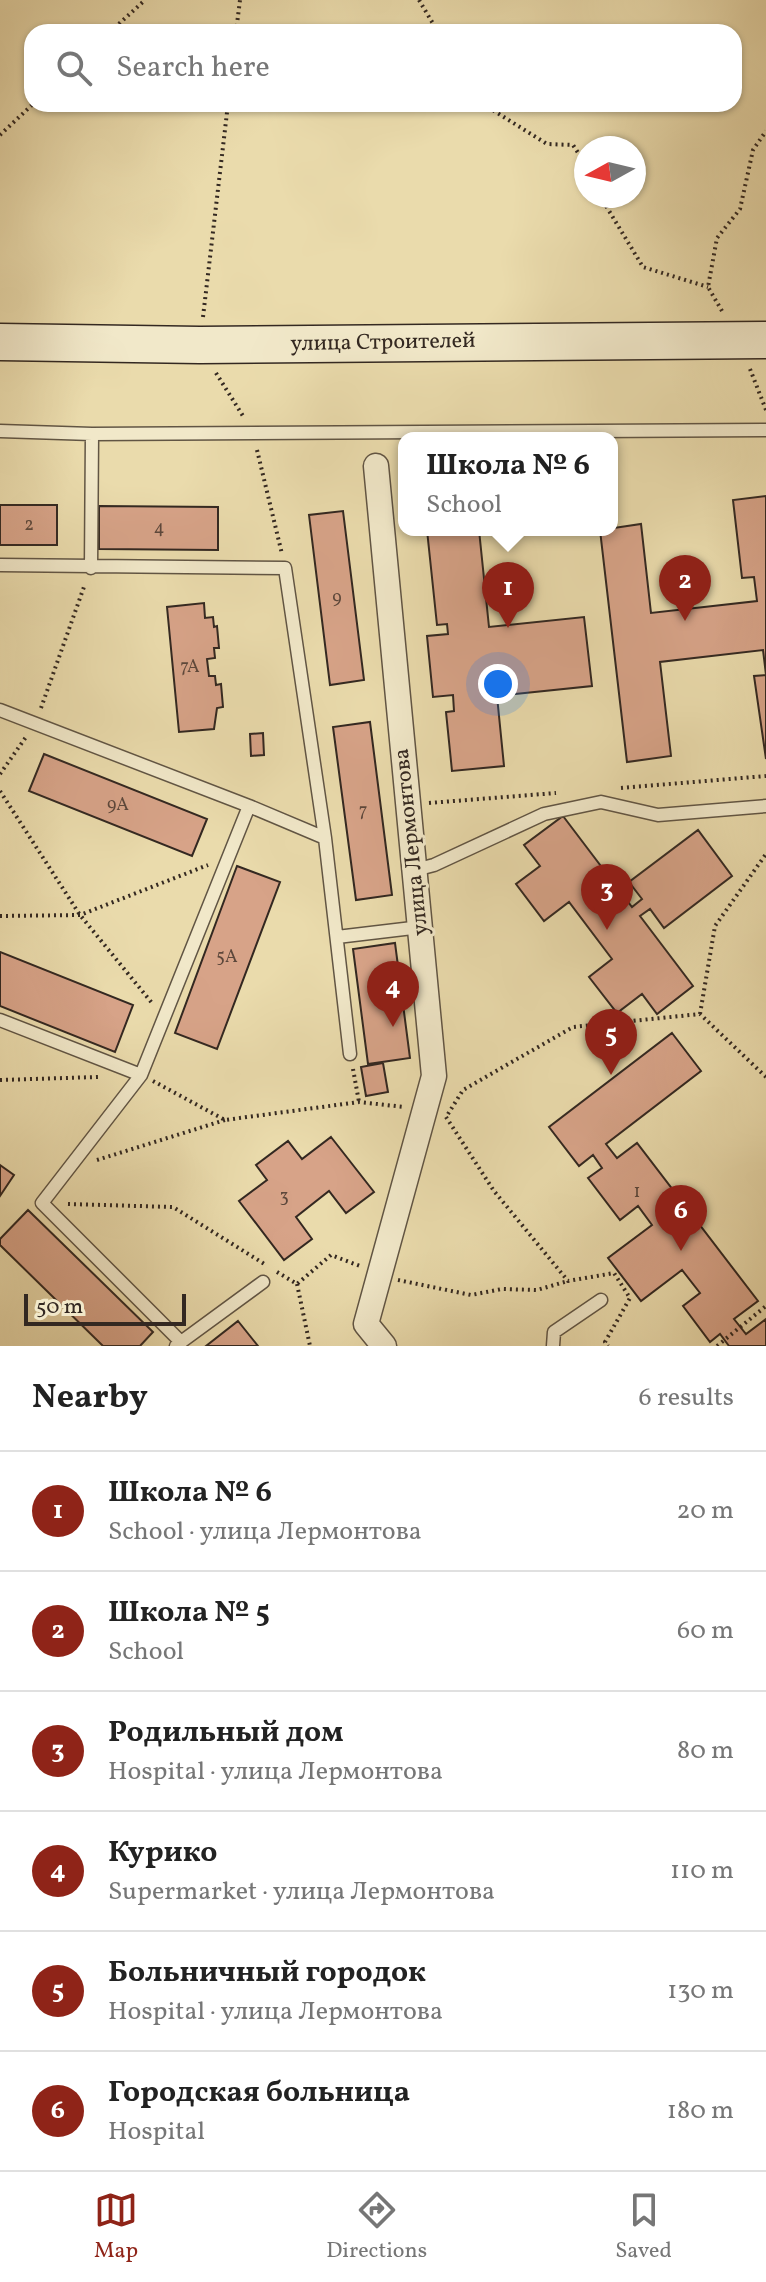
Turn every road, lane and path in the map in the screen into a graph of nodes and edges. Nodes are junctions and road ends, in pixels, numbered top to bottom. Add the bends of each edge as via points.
1 (145, 0) edge
2 (240, 0) edge
3 (419, 0) edge
4 (119, 24) edge
5 (237, 24) edge
6 (433, 24) edge
7 (24, 112) edge
8 (227, 112) edge
9 (496, 112) edge
10 (766, 131) edge
11 (0, 135) edge
12 (574, 147) edge
13 (607, 208) edge
14 (708, 287) junction
15 (752, 340) edge
16 (0, 342) edge
17 (200, 345) junction
18 (766, 410) edge
19 (766, 430) edge
20 (0, 431) edge
21 (398, 432) edge
22 (424, 432) edge
23 (253, 433) junction
24 (92, 434) junction
25 (376, 466) dead end
26 (0, 565) edge
27 (91, 568) junction
28 (285, 568) junction
29 (0, 710) edge
30 (35, 724) junction
31 (0, 774) edge
32 (0, 791) edge
33 (249, 806) junction
34 (766, 806) edge
35 (325, 838) junction
36 (766, 854) edge
37 (228, 857) junction
38 (415, 870) junction
39 (80, 915) junction
40 (0, 916) edge
41 (421, 927) junction
42 (337, 937) junction
43 (700, 1014) junction
44 (164, 1018) junction
45 (0, 1020) edge
46 (350, 1054) joint
47 (141, 1075) junction
48 (434, 1076) junction
49 (766, 1077) edge
50 (0, 1080) edge
51 (359, 1102) junction
52 (436, 1113) junction
53 (225, 1120) junction
54 (73, 1168) junction
55 (42, 1203) junction
56 (380, 1274) junction
57 (568, 1281) junction
58 (263, 1282) dead end
59 (297, 1284) junction
60 (601, 1300) dead end
61 (766, 1306) edge
62 (179, 1344) edge
63 (310, 1346) edge
64 (384, 1346) edge
65 (553, 1346) edge
66 (608, 1346) edge
67 (717, 1346) edge

1 - 4 path
2 - 5 path
3 - 6 path
7 - 11 path
8 - 17 path
9 - 12 path via 547,144
10 - 14 path via 753,150 740,209 717,238
13 - 14 path via 643,267
14 - 15 path
15 - 17 main road, улица Строителей
15 - 18 path
16 - 17 main road, улица Строителей
17 - 23 path
19 - 22 lane
20 - 24 lane
21 - 23 lane
23 - 24 lane
23 - 28 path
24 - 27 lane
25 - 38 street, улица Лермонтова
26 - 27 lane
27 - 28 lane
27 - 30 path
28 - 35 lane
29 - 30 lane
30 - 31 path
30 - 33 lane
32 - 39 path
33 - 35 lane
33 - 37 lane
34 - 38 lane via 658,815 601,802 544,814
35 - 42 lane
36 - 43 path via 715,926
37 - 39 path
37 - 44 lane
38 - 41 street, улица Лермонтова
39 - 40 path
39 - 44 path
41 - 42 lane
41 - 48 street, улица Лермонтова
42 - 46 lane
43 - 49 path
43 - 52 path via 573,1027 463,1090
44 - 47 lane
45 - 47 lane
46 - 51 path
47 - 50 path
47 - 53 path
47 - 54 lane
48 - 52 street, улица Лермонтова
48 - 52 path
51 - 52 path
51 - 53 path
52 - 56 street, улица Лермонтова
52 - 57 path
53 - 54 path
54 - 55 lane
55 - 59 path via 173,1207
55 - 62 lane
56 - 57 path via 471,1295 537,1290
56 - 59 path via 331,1255
56 - 64 street, улица Лермонтова via 366,1324
57 - 66 path via 614,1273 630,1298 605,1342
58 - 62 lane
59 - 63 path
60 - 65 lane via 554,1332
61 - 67 path

